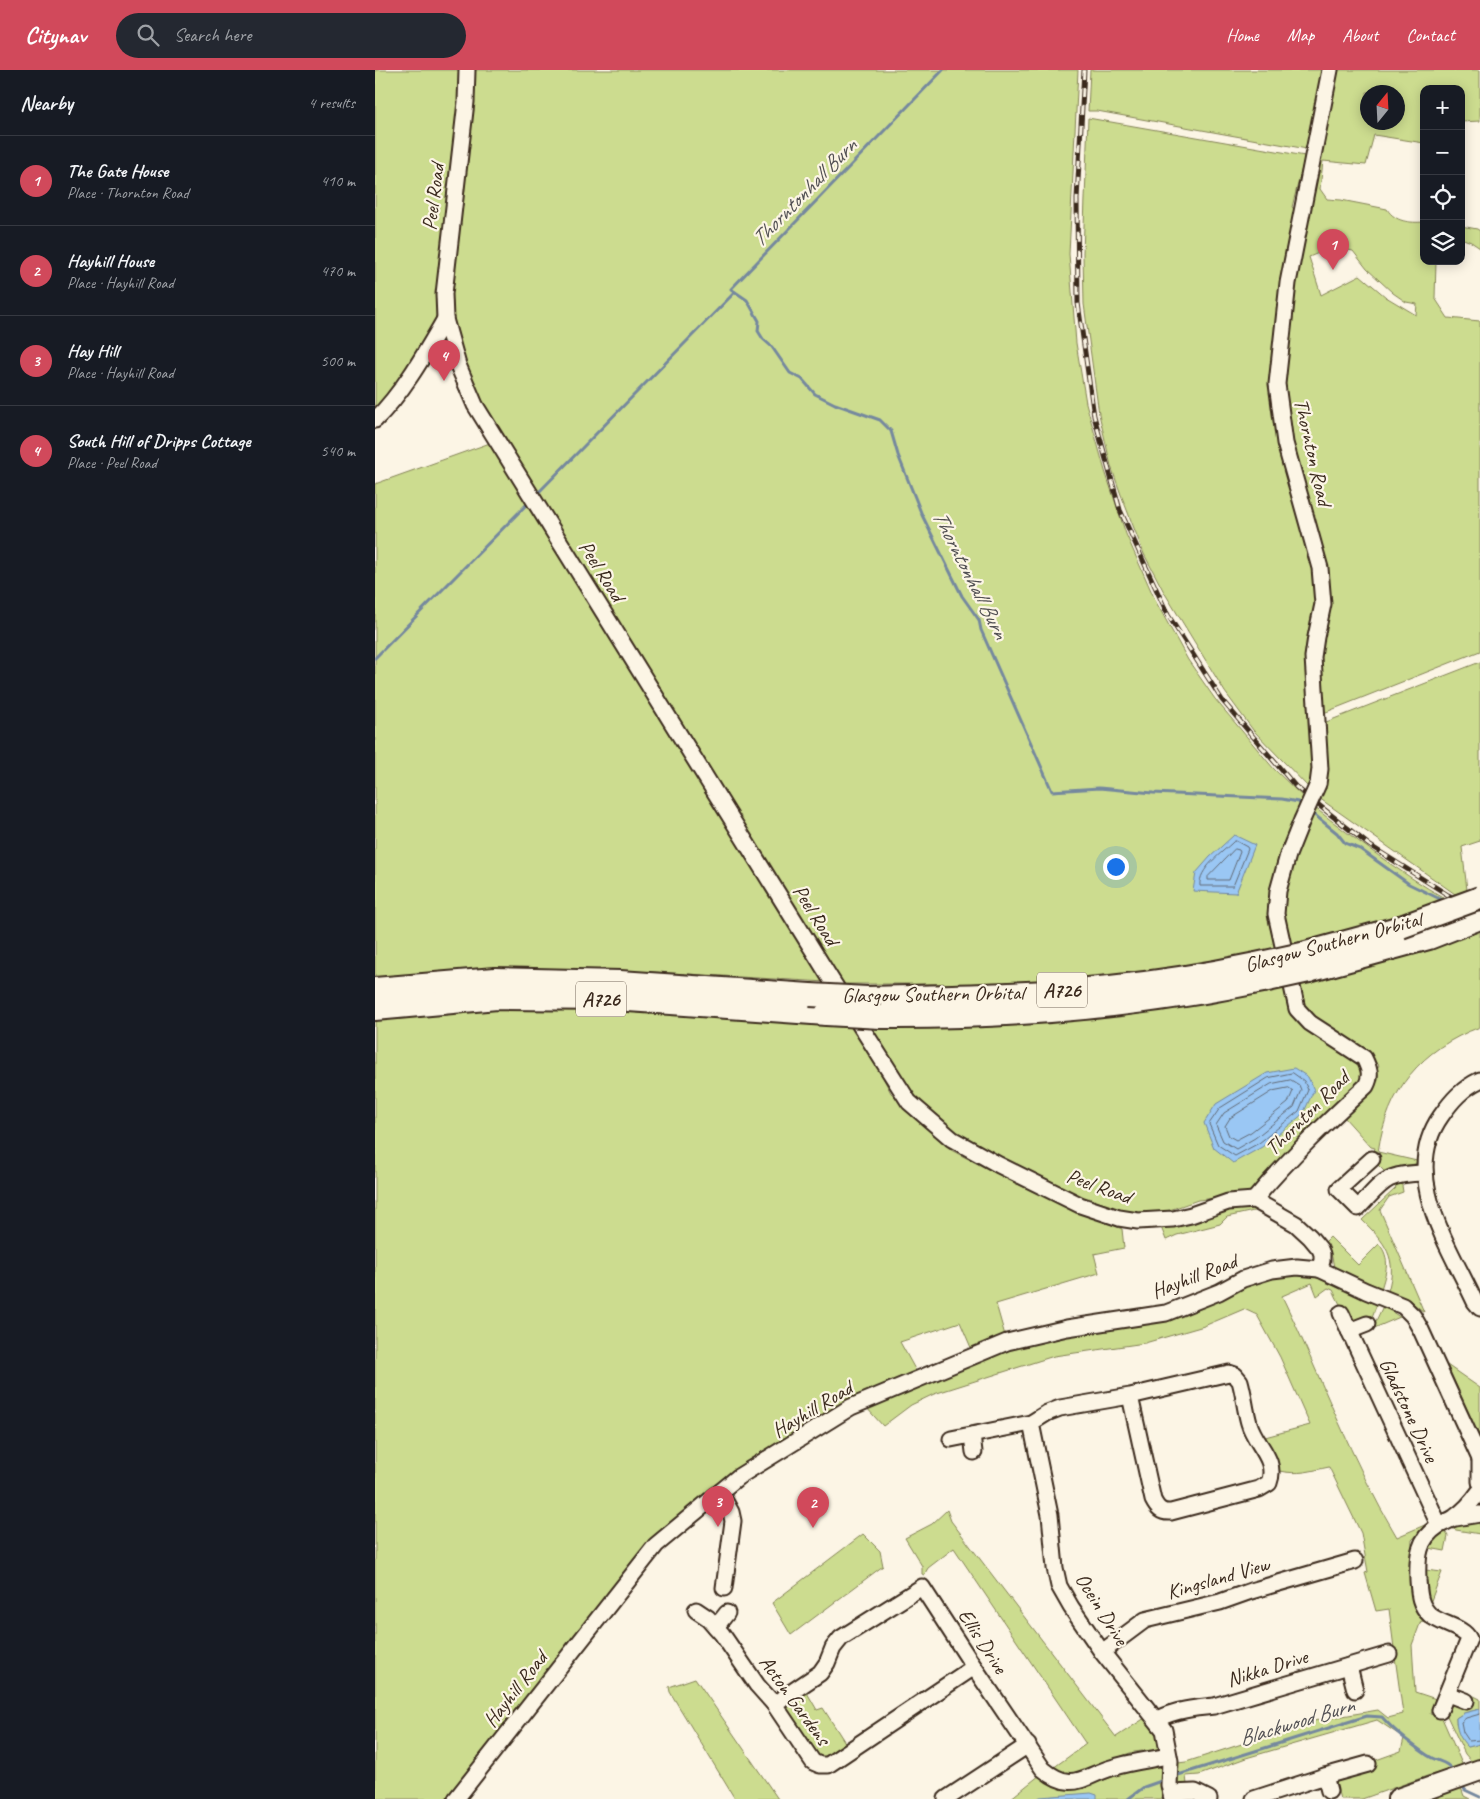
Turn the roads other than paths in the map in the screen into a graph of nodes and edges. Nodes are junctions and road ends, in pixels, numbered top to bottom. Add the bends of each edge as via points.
1 (467, 70) edge
2 (1330, 70) edge
3 (445, 319) junction
4 (375, 420) edge
5 (1480, 898) edge
6 (1480, 918) edge
7 (1306, 962) junction
8 (1259, 972) junction
9 (375, 989) edge
10 (375, 1009) edge
11 (1480, 1080) edge
12 (1372, 1159) dead end
13 (1424, 1173) junction
14 (1254, 1200) junction
15 (1319, 1269) junction
16 (1480, 1308) edge
17 (1341, 1313) dead end
18 (1367, 1324) dead end
19 (1349, 1332) junction
20 (1130, 1396) junction
21 (1031, 1423) junction
22 (972, 1436) junction
23 (951, 1439) dead end
24 (974, 1452) dead end
25 (1480, 1458) edge
26 (1480, 1482) edge
27 (1480, 1491) edge
28 (720, 1492) junction
29 (1480, 1503) edge
30 (1480, 1514) edge
31 (1454, 1518) junction
32 (1439, 1525) junction
33 (1355, 1561) dead end
34 (724, 1588) dead end
35 (696, 1610) dead end
36 (727, 1613) dead end
37 (716, 1626) junction
38 (1102, 1652) junction
39 (1389, 1654) dead end
40 (1349, 1666) junction
41 (974, 1667) junction
42 (1355, 1690) dead end
43 (1448, 1694) junction
44 (1466, 1701) dead end
45 (774, 1704) junction
46 (1440, 1710) dead end
47 (1157, 1720) junction
48 (1028, 1745) junction
49 (1168, 1756) junction
50 (1368, 1764) dead end
51 (1480, 1770) edge
52 (1325, 1776) junction
53 (1170, 1787) edge
54 (1329, 1791) dead end
55 (456, 1799) edge
56 (946, 1799) edge
57 (1209, 1799) edge
58 (1254, 1799) edge
59 (1397, 1799) edge

1 - 3 street, Peel Road via 443,294
2 - 14 street, Thornton Road, bridge via 1288,283 1277,384 1285,443 1323,588 1313,657 1320,769 1318,784 1288,855 1278,891 1276,914 1297,1009 1310,1023 1363,1058 1369,1067 1369,1077 1366,1086 1320,1129
3 - 4 street via 419,364
3 - 14 street, Peel Road via 458,365 475,405 909,1102 952,1139 999,1165 1080,1205 1119,1218 1138,1221 1173,1219 1228,1202
5 - 7 highway, Glasgow Southern Orbital / A726, bridge
6 - 7 highway, Glasgow Southern Orbital / A726 via 1429,938
7 - 8 highway, Glasgow Southern Orbital / A726, bridge
8 - 9 highway, Glasgow Southern Orbital / A726, bridge via 1210,973 1111,987 999,995 867,998 620,982 495,979
8 - 10 highway, Glasgow Southern Orbital / A726, bridge via 1213,991 1040,1013 954,1017 881,1017 615,999 497,998
11 - 13 street via 1455,1097 1438,1119 1428,1142
12 - 13 street via 1339,1189 1359,1208 1387,1178
13 - 16 street via 1427,1196 1439,1226
14 - 15 street via 1296,1224 1310,1237 1322,1254
15 - 25 street via 1403,1306 1413,1316
15 - 28 street, Hayhill Road via 1272,1270 1243,1279 1166,1313 1067,1328 1007,1342 846,1410 738,1477
17 - 19 street, Gladstone Drive
18 - 19 street
19 - 32 street, Gladstone Drive
20 - 20 street via 1225,1373 1235,1375 1241,1383 1252,1430 1267,1455 1271,1473 1269,1483 1259,1489 1171,1512 1159,1510 1153,1500
20 - 21 street via 1060,1408
21 - 22 street
21 - 38 street, Ocein Drive via 1050,1515 1059,1586
22 - 23 street
22 - 24 street
25 - 26 street
27 - 29 street
27 - 31 street
28 - 34 street via 733,1521
28 - 55 street, Hayhill Road via 656,1546
30 - 31 street
31 - 32 street
32 - 43 street via 1421,1543 1417,1570 1423,1606 1431,1616 1462,1631 1469,1639
33 - 38 street, Kingsland View via 1333,1574 1251,1591 1145,1620
35 - 37 street, Acton Gardens
36 - 37 street
37 - 45 street, Acton Gardens
38 - 47 street, Ocein Drive
39 - 40 street, Nikka Drive
40 - 42 street
40 - 47 street, Nikka Drive via 1214,1706 1169,1714
41 - 45 street, Acton Gardens via 827,1765 813,1762
41 - 45 street, Ellis Drive via 922,1587 841,1638 821,1673
41 - 48 street, Ellis Drive
43 - 44 street
43 - 46 street
47 - 49 street, Ocein Drive via 1164,1730
48 - 49 street, Ellis Drive via 1043,1769 1069,1782 1079,1782 1111,1768
48 - 56 street
49 - 53 street, Ocein Drive
50 - 52 street
51 - 59 main road
52 - 54 street
52 - 58 street
53 - 57 street via 1195,1792

